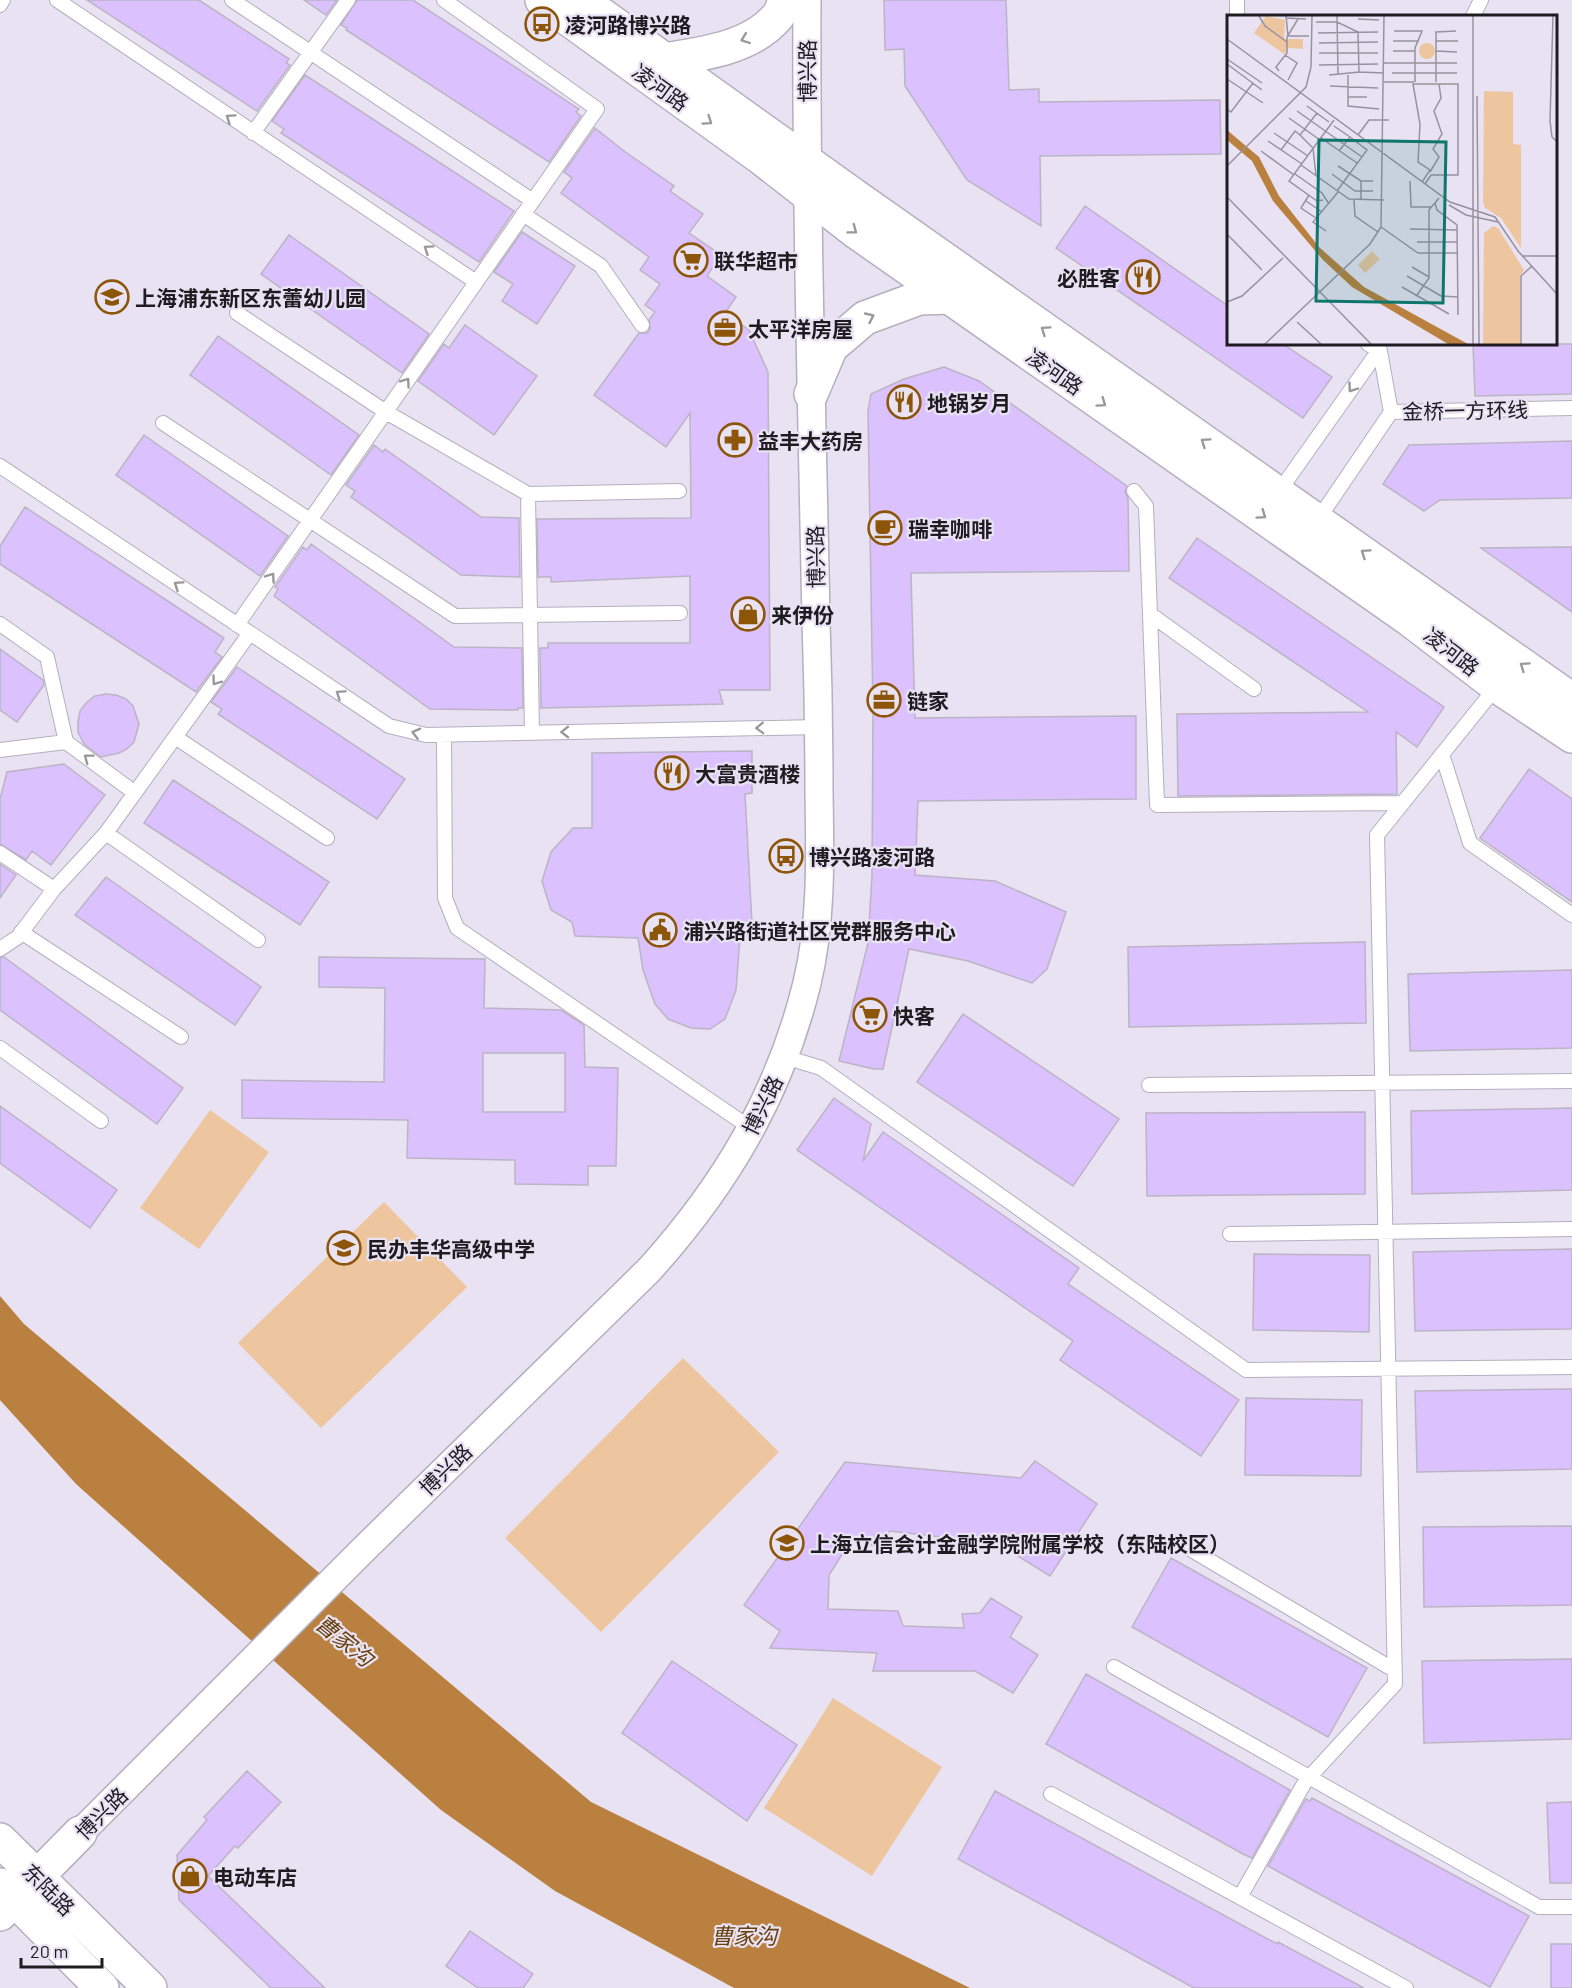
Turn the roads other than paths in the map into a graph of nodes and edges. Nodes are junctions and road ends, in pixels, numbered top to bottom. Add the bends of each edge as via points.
1 (3, 0) edge
2 (57, 0) edge
3 (232, 0) edge
4 (348, 0) edge
5 (444, 0) edge
6 (542, 0) edge
7 (581, 0) edge
8 (785, 0) edge
9 (807, 0) edge
10 (1481, 0) edge
11 (0, 5) edge
12 (1474, 15) edge
13 (311, 53) junction
14 (664, 60) junction
15 (253, 133) junction
16 (806, 161) junction
17 (807, 194) junction
18 (533, 201) junction
19 (523, 214) junction
20 (476, 282) junction
21 (951, 297) junction
22 (237, 313) dead end
23 (642, 324) dead end
24 (1376, 346) edge
25 (811, 394) junction
26 (1572, 408) edge
27 (386, 412) junction
28 (1391, 412) junction
29 (163, 423) dead end
30 (0, 466) edge
31 (679, 491) dead end
32 (1134, 491) dead end
33 (528, 494) junction
34 (1278, 494) junction
35 (310, 520) junction
36 (1317, 521) junction
37 (680, 613) dead end
38 (1150, 614) junction
39 (530, 615) junction
40 (0, 624) edge
41 (237, 625) junction
42 (250, 633) junction
43 (1497, 686) junction
44 (1254, 689) dead end
45 (1572, 699) edge
46 (819, 727) junction
47 (532, 733) junction
48 (444, 735) junction
49 (1572, 736) edge
50 (175, 737) junction
51 (66, 742) junction
52 (0, 750) edge
53 (1442, 754) junction
54 (135, 793) junction
55 (1403, 803) junction
56 (106, 833) junction
57 (327, 838) dead end
58 (0, 853) edge
59 (54, 889) junction
60 (1572, 915) edge
61 (21, 932) junction
62 (258, 940) dead end
63 (0, 949) edge
64 (181, 1037) dead end
65 (0, 1048) edge
66 (785, 1057) junction
67 (1572, 1081) edge
68 (1383, 1083) junction
69 (1149, 1085) dead end
70 (101, 1121) dead end
71 (752, 1129) junction
72 (1572, 1229) edge
73 (1386, 1232) junction
74 (1230, 1234) dead end
75 (1572, 1367) edge
76 (1388, 1369) junction
77 (1180, 1544) dead end
78 (1114, 1667) dead end
79 (1394, 1670) junction
80 (1309, 1777) junction
81 (1051, 1794) dead end
82 (80, 1833) joint
83 (0, 1840) edge
84 (37, 1876) junction
85 (1240, 1897) junction
86 (5, 1900) edge
87 (1572, 1907) edge
88 (102, 1988) edge
89 (150, 1988) edge
90 (1406, 1988) edge

1 - 11 lane
15 -> 2 lane
3 - 13 lane
4 - 13 lane
5 - 18 lane via 597,109
6 -> 17 street, 凌河路
7 - 14 street, 凌河路
8 -> 14 street via 778,16 754,37 706,54
9 - 16 street, 博兴路
10 - 12 lane
13 - 15 lane
13 - 18 lane
14 - 16 street, 凌河路
20 -> 15 lane
16 - 17 street, 博兴路
34 -> 16 street, 凌河路
17 -> 21 street, 凌河路
17 - 25 street, 博兴路
18 - 19 lane
19 - 20 lane
19 - 23 lane via 602,266
27 -> 20 lane
25 -> 21 street via 831,347 865,318 919,297
21 -> 43 street, 凌河路 via 1409,619
22 - 27 lane
24 - 28 lane
24 -> 34 lane
25 - 46 street, 博兴路
26 - 28 lane, 金桥一方环线
27 - 33 lane
27 - 35 lane
28 - 36 lane, 金桥一方环线
29 - 35 lane
41 -> 30 lane
31 - 33 lane
32 - 38 lane via 1146,506
33 - 39 lane
34 - 36 street, 凌河路
35 - 39 lane via 455,616
41 -> 35 lane
45 -> 36 street, 凌河路
37 - 39 lane
38 - 44 lane
38 - 55 lane via 1157,805
39 - 47 lane
40 - 51 lane via 47,657
41 - 42 lane
48 -> 42 lane via 389,726
42 -> 50 lane
43 - 49 street, 凌河路
43 - 53 lane
46 -> 47 lane
46 - 66 street, 博兴路 via 818,913 807,982
47 - 48 lane
48 - 71 lane via 445,898 457,928
50 - 54 lane
50 - 57 lane
51 - 52 lane
54 -> 51 lane
53 - 55 lane
53 - 60 lane via 1470,843
54 - 56 lane
55 - 68 lane via 1377,835
56 - 59 lane
56 - 62 lane
58 - 59 lane
59 - 61 lane
61 - 63 lane
61 - 64 lane
65 - 70 lane
66 - 71 street, 博兴路
66 - 76 lane via 820,1068 1246,1370
67 - 68 lane
68 - 69 lane
68 - 73 lane
71 - 82 street, 博兴路 via 718,1185 649,1270
72 - 73 lane
73 - 74 lane
73 - 76 lane
75 - 76 lane
76 - 79 lane
77 - 79 lane
78 - 80 lane
79 - 80 lane via 1395,1684
80 - 85 lane
80 - 87 lane via 1539,1907
81 - 85 lane
82 - 84 street, 博兴路
83 - 84 street, 东陆路
84 - 86 street, 博兴路
84 - 89 street, 东陆路
85 - 90 lane
86 - 88 street, 东陆路

